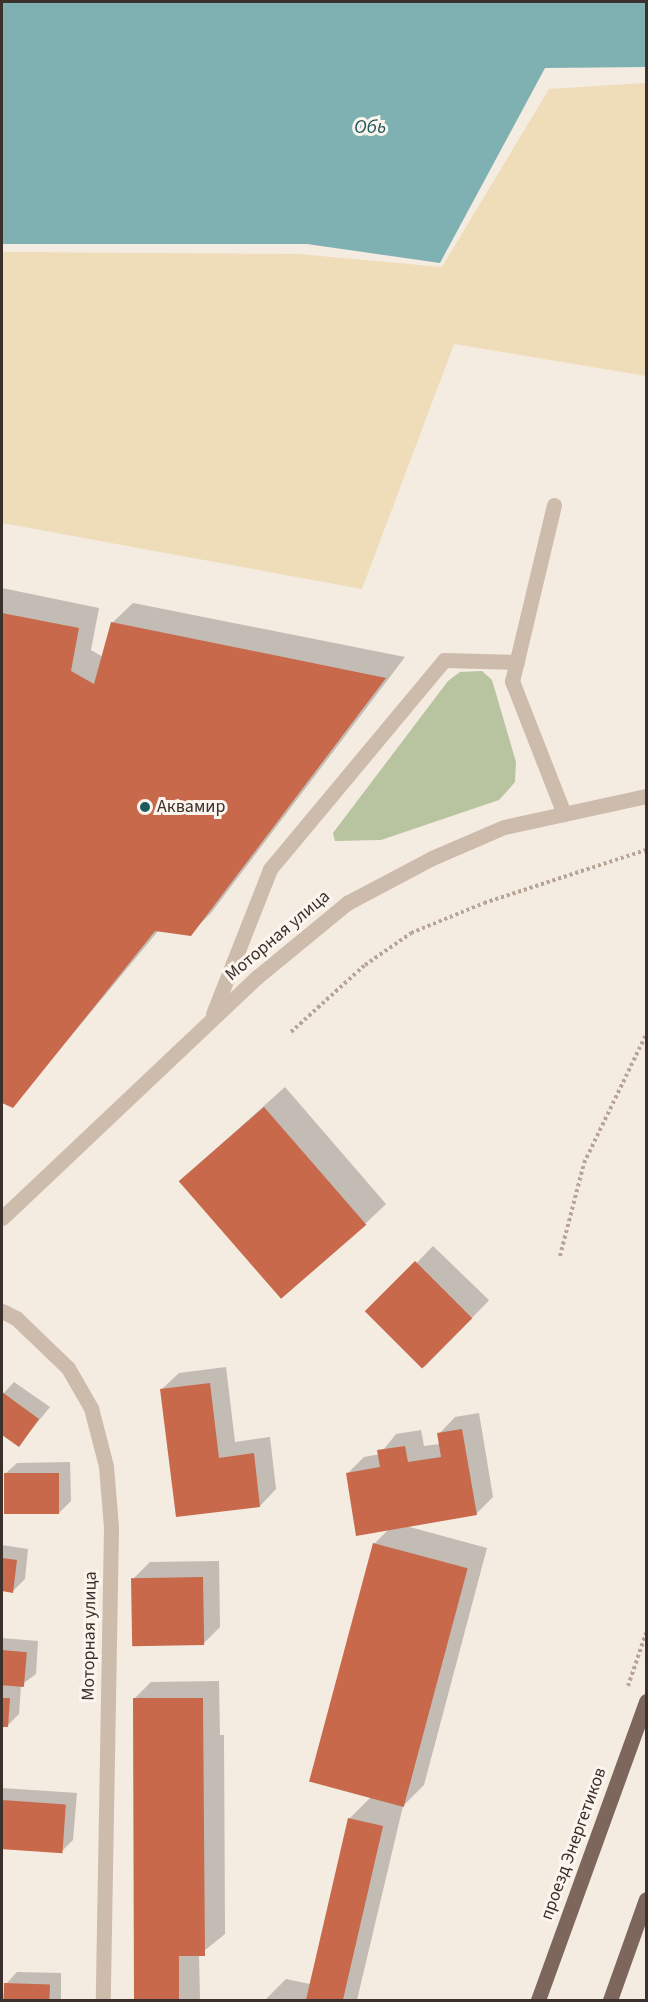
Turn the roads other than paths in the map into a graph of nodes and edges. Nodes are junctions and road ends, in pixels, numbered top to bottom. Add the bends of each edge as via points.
1 (554, 505) dead end
2 (517, 662) junction
3 (646, 796) edge
4 (564, 814) junction
5 (212, 1018) junction
6 (2, 1218) edge
7 (2, 1311) edge
8 (646, 1701) edge
9 (646, 1899) edge
10 (103, 2001) edge
11 (538, 2001) edge
12 (610, 2001) edge

1 - 2 street
2 - 4 street via 513,681
2 - 5 street via 444,660 270,869
3 - 4 street, Моторная улица
4 - 5 street, Моторная улица via 504,828 432,858 347,903
5 - 6 street, Моторная улица
7 - 10 street, Моторная улица via 16,1318 68,1368 91,1408 106,1466 111,1527
8 - 11 main road, проезд Энергетиков
9 - 12 main road

